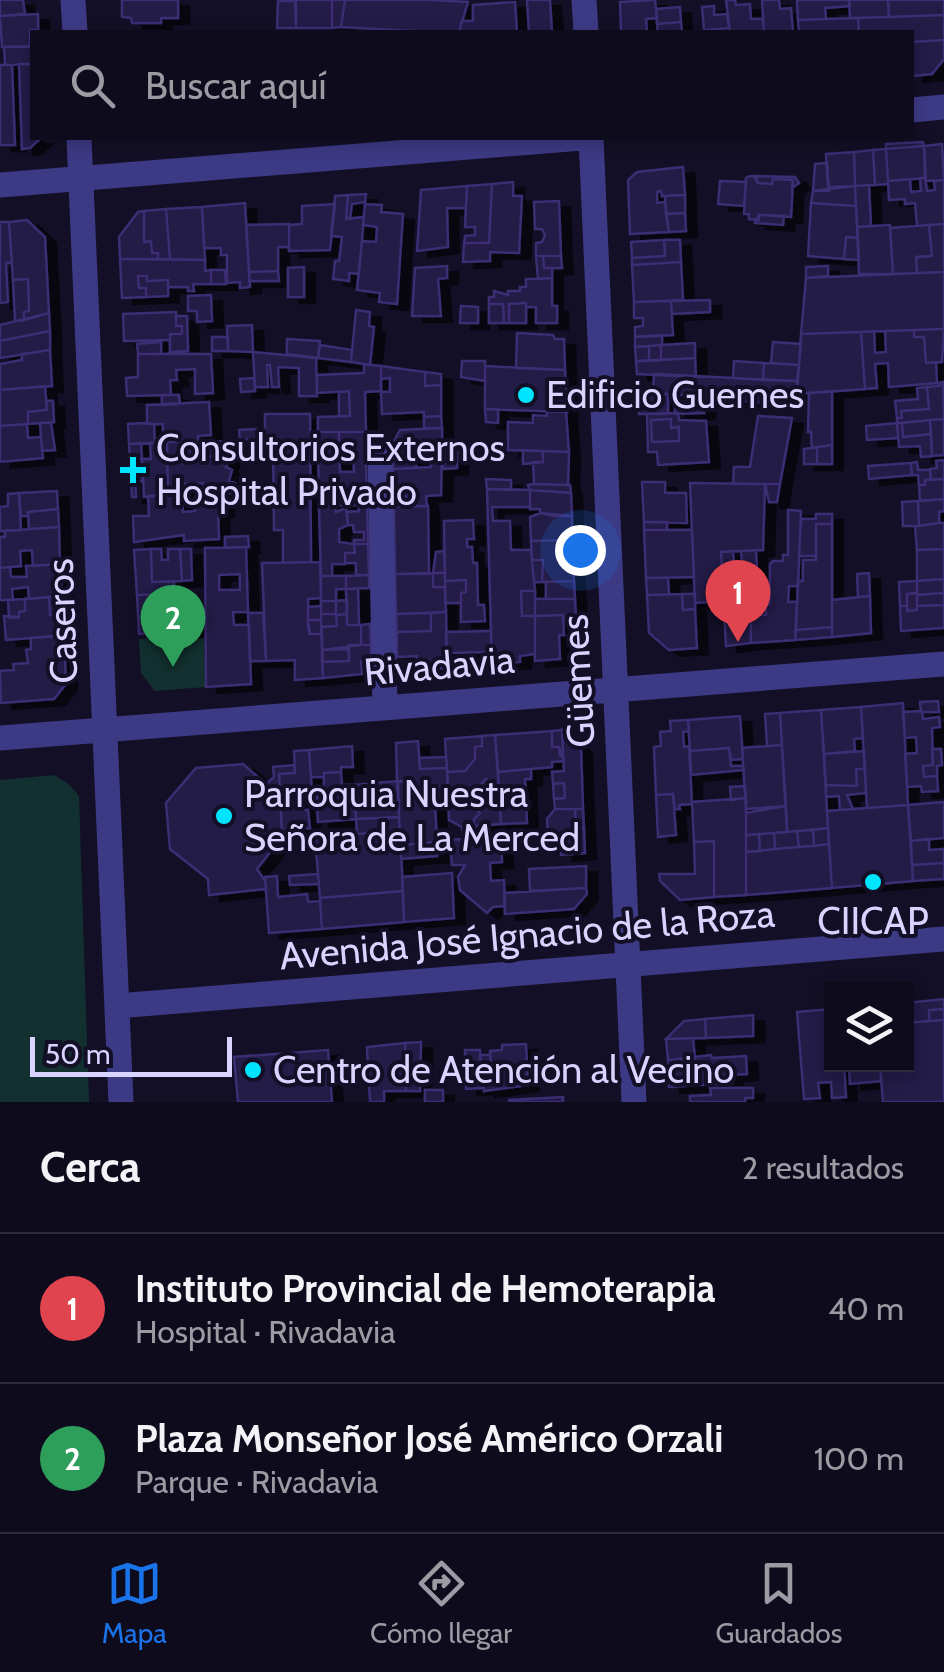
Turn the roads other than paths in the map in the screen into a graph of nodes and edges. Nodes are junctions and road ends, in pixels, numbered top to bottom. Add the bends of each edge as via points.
1 (74, 0) edge
2 (584, 0) edge
3 (75, 30) edge
4 (586, 30) edge
5 (944, 107) edge
6 (914, 110) edge
7 (79, 140) edge
8 (558, 140) edge
9 (591, 140) edge
10 (81, 179) junction
11 (0, 185) edge
12 (380, 457) dead end
13 (944, 664) edge
14 (616, 690) junction
15 (385, 708) junction
16 (104, 730) junction
17 (0, 738) edge
18 (944, 940) edge
19 (628, 965) junction
20 (116, 1006) junction
21 (121, 1102) edge
22 (634, 1102) edge

1 - 3 street
2 - 4 street
5 - 6 street
7 - 10 street, Caseros
8 - 10 street
9 - 14 street, Güemes
10 - 11 street
10 - 16 street, Caseros
12 - 15 street
13 - 14 street, Rivadavia
14 - 15 street, Rivadavia
14 - 19 street, Güemes
15 - 16 street, Rivadavia
16 - 17 street, Rivadavia
16 - 20 street, Caseros
18 - 19 street, Avenida José Ignacio de la Roza
19 - 20 street, Avenida José Ignacio de la Roza
19 - 22 street, Güemes
20 - 21 street, Caseros

